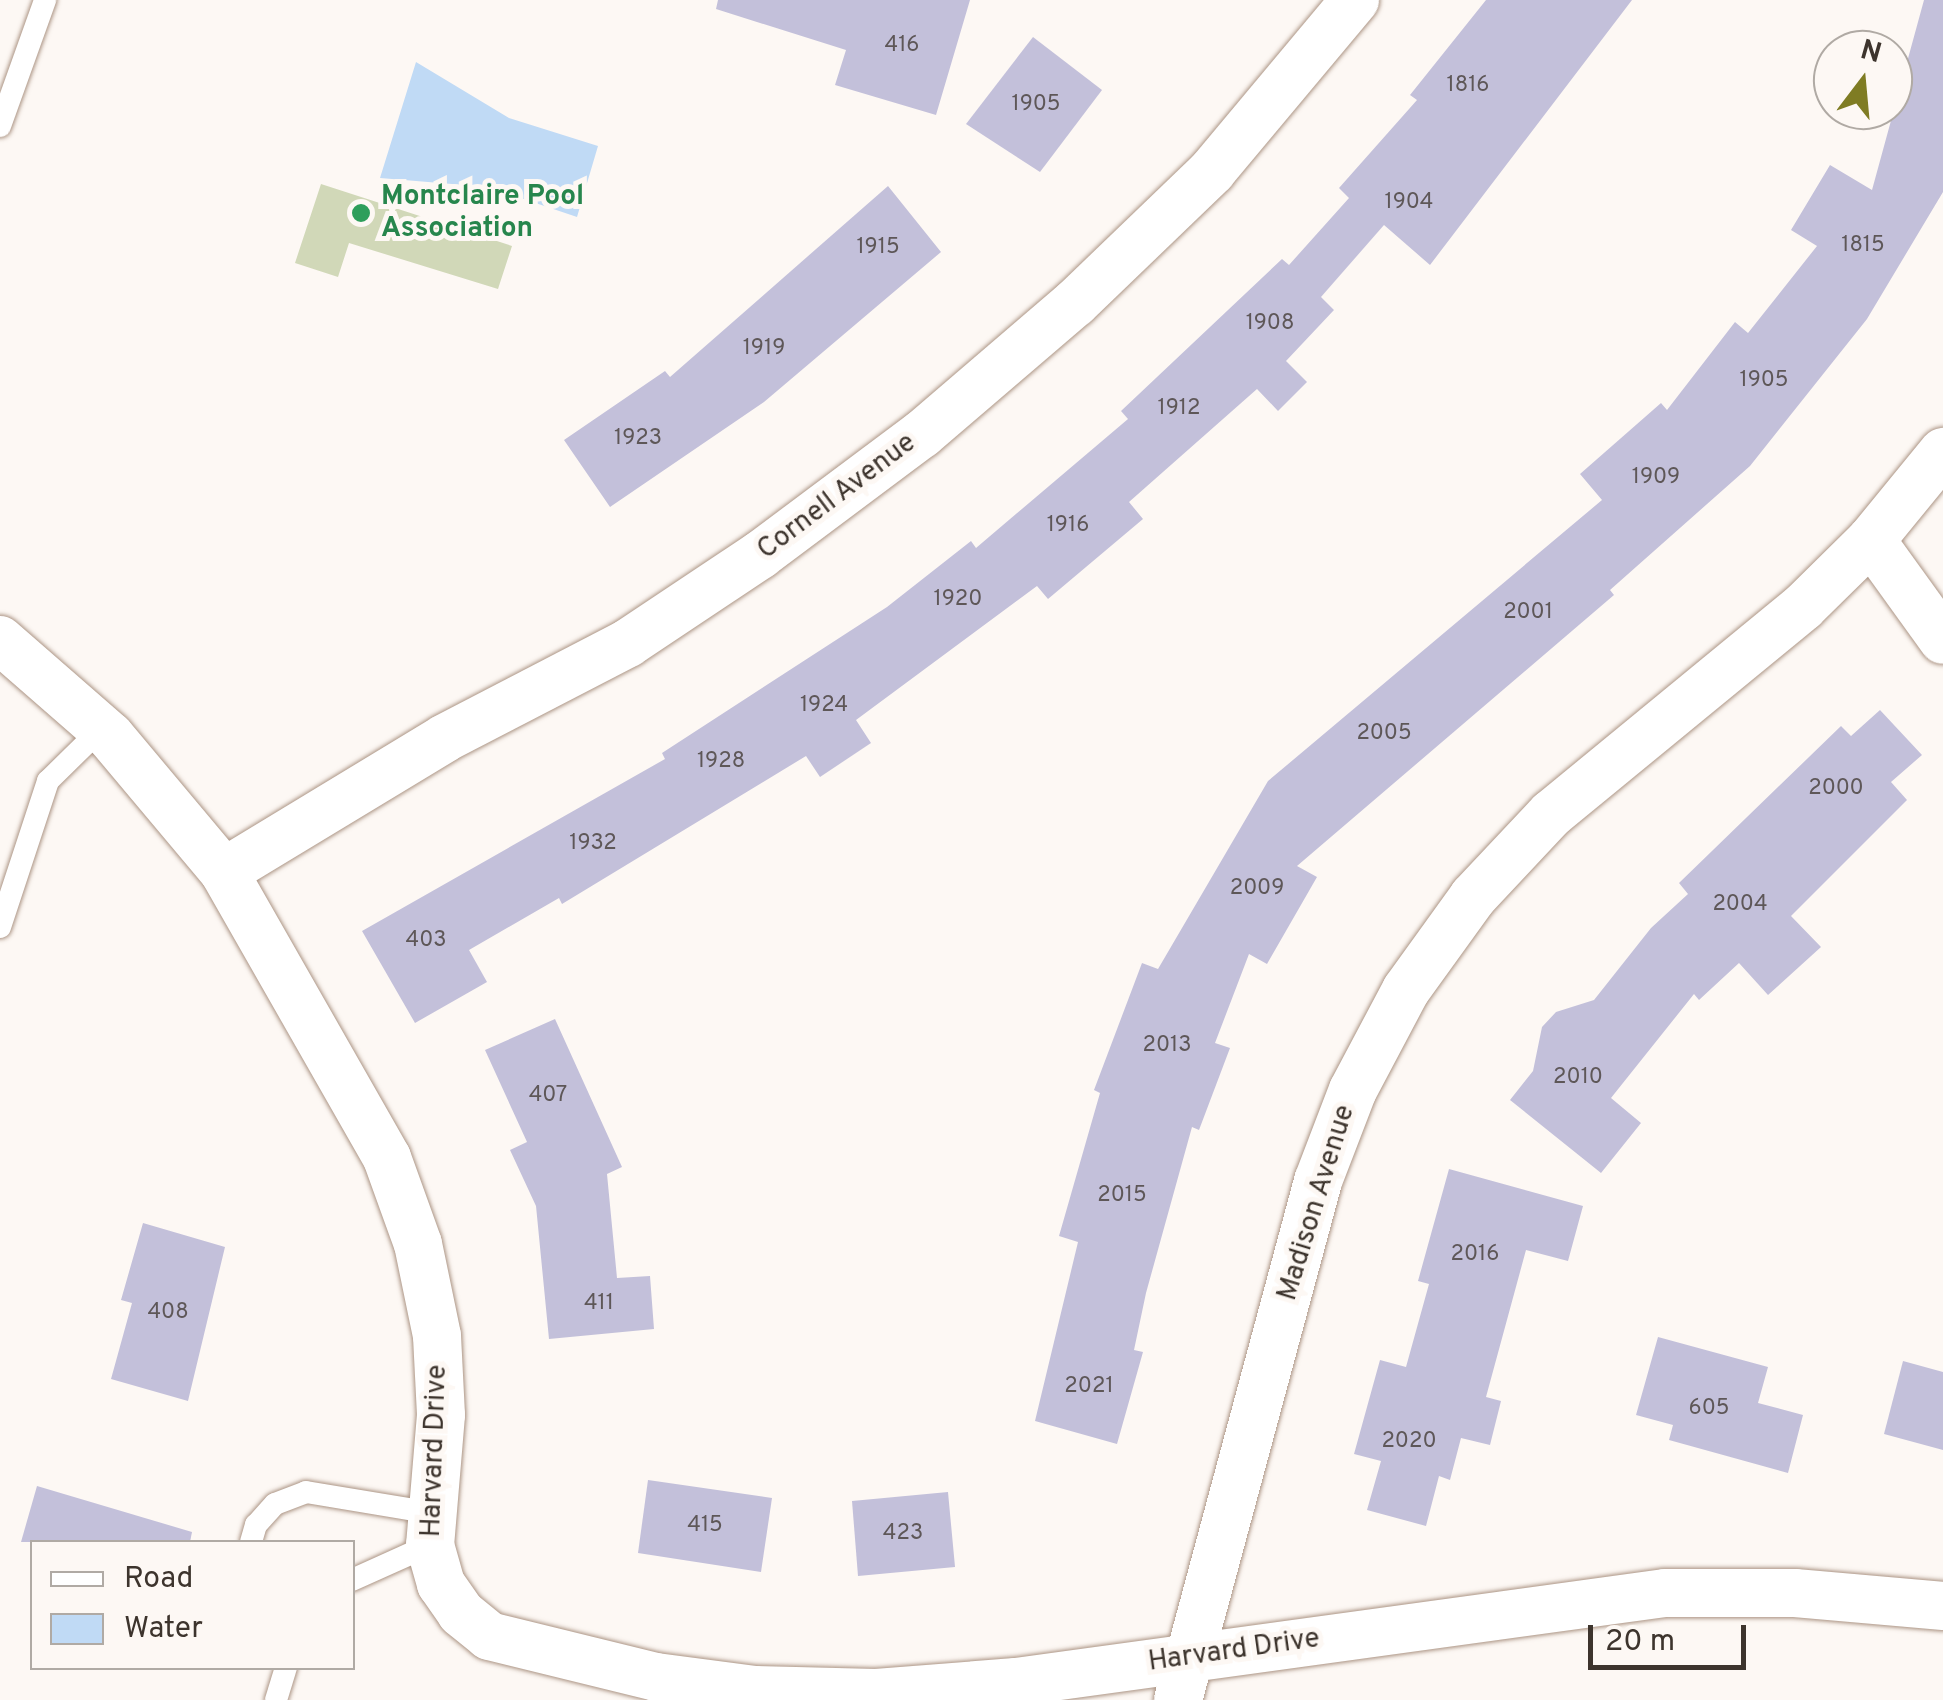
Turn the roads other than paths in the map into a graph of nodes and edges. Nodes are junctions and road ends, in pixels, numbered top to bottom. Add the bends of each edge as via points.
1 (45, 0) edge
2 (1355, 0) edge
3 (0, 126) edge
4 (1943, 452) edge
5 (1871, 540) junction
6 (0, 640) edge
7 (1943, 640) edge
8 (102, 728) junction
9 (224, 872) junction
10 (0, 927) edge
11 (432, 1529) junction
12 (251, 1540) edge
13 (355, 1578) edge
14 (1943, 1606) edge
15 (285, 1670) edge
16 (1184, 1678) edge
17 (276, 1700) edge

1 - 3 lane
2 - 9 street, Cornell Avenue via 1212,171 1075,303 922,434 628,643 445,738
4 - 5 street, Madison Avenue
5 - 7 street
5 - 16 street, Madison Avenue via 1803,606 1552,814 1473,896 1406,990 1353,1090 1318,1181
6 - 8 street, Harvard Drive
8 - 9 street, Harvard Drive
8 - 10 lane via 48,782
9 - 11 street, Harvard Drive via 387,1158 418,1244 441,1416
11 - 12 lane via 306,1492 275,1504
11 - 13 lane
11 - 16 street, Harvard Drive via 441,1584 461,1614 489,1636 656,1677 756,1690 876,1693
14 - 16 street, Harvard Drive via 1794,1593 1665,1593
15 - 17 lane

